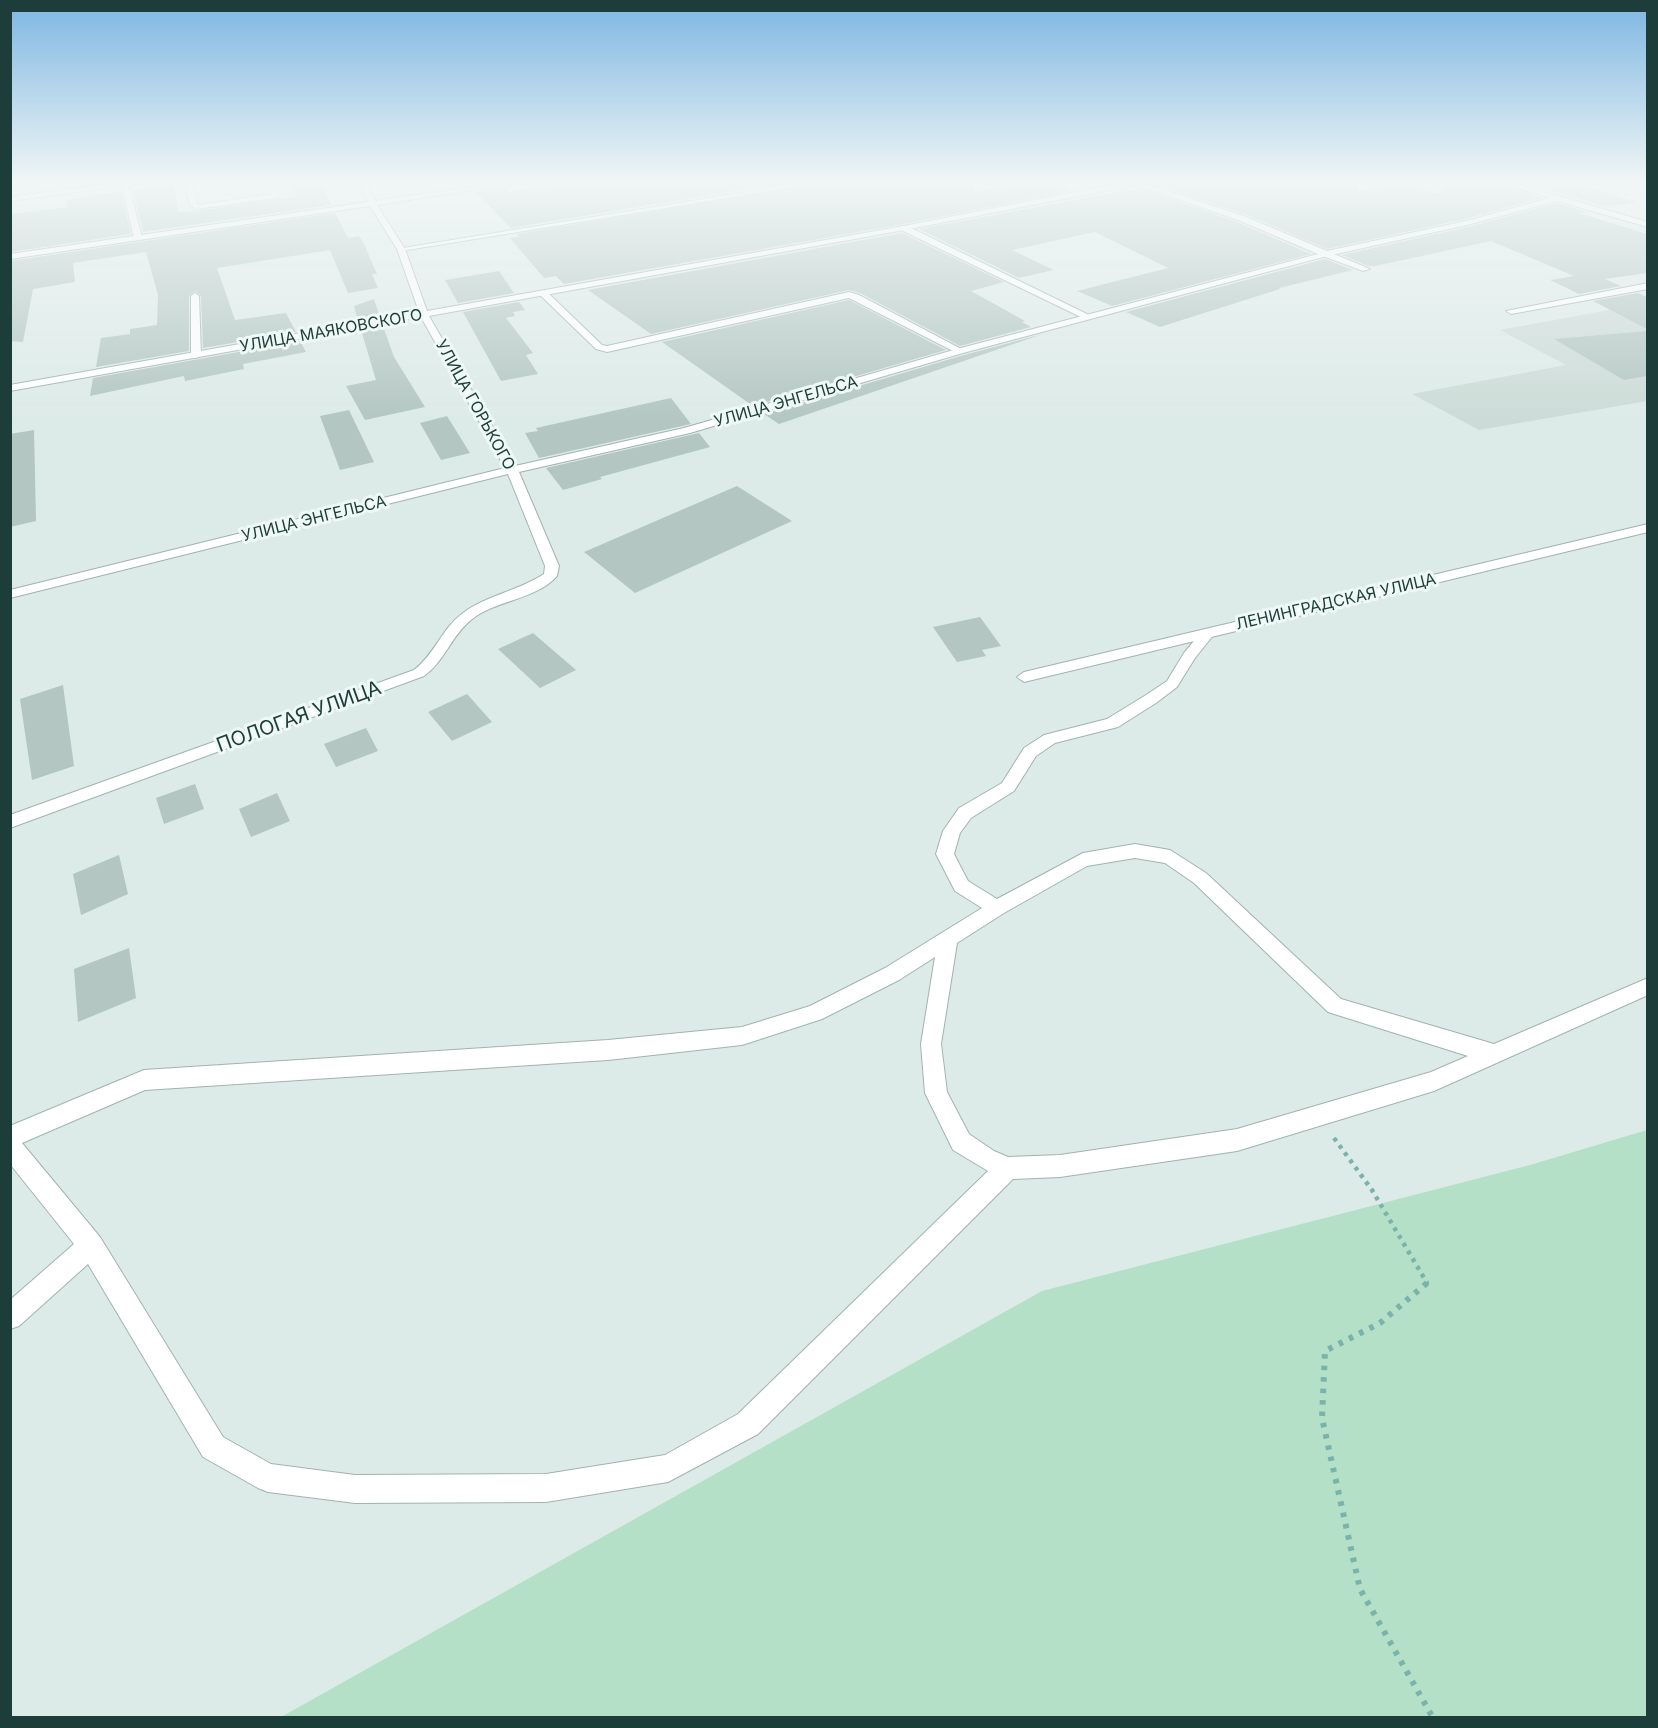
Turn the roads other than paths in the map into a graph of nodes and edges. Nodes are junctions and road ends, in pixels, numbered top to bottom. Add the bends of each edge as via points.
1 (405, 262) edge
2 (717, 262) edge
3 (974, 262) edge
4 (1297, 262) edge
5 (1346, 262) edge
6 (1366, 269) dead end
7 (1647, 286) edge
8 (543, 293) junction
9 (195, 296) dead end
10 (1511, 311) dead end
11 (424, 314) junction
12 (1088, 317) junction
13 (960, 351) junction
14 (196, 355) junction
15 (10, 388) edge
16 (512, 470) junction
17 (1647, 528) edge
18 (552, 566) joint
19 (10, 594) edge
20 (1208, 633) junction
21 (1024, 677) dead end
22 (10, 822) edge
23 (997, 908) junction
24 (948, 938) junction
25 (1647, 986) edge
26 (1495, 1054) junction
27 (10, 1137) edge
28 (10, 1146) edge
29 (1008, 1168) junction
30 (91, 1246) junction
31 (10, 1317) edge

1 - 11 street, УЛИЦА ГОРЬКОГО
2 - 8 street, УЛИЦА МАЯКОВСКОГО
3 - 12 street
4 - 12 street, УЛИЦА ЭНГЕЛЬСА
5 - 6 street
7 - 10 street
8 - 11 street, УЛИЦА МАЯКОВСКОГО
8 - 13 street via 599,347 607,349 849,295
9 - 14 street
11 - 14 street, УЛИЦА МАЯКОВСКОГО
11 - 16 street, УЛИЦА ГОРЬКОГО
12 - 13 street, УЛИЦА ЭНГЕЛЬСА
13 - 16 street, УЛИЦА ЭНГЕЛЬСА via 686,431
14 - 15 street, УЛИЦА МАЯКОВСКОГО
16 - 18 street, УЛИЦА ГОРЬКОГО
16 - 19 street, УЛИЦА ЭНГЕЛЬСА
17 - 20 street, ЛЕНИНГРАДСКАЯ УЛИЦА
18 - 22 street, ПОЛОГАЯ УЛИЦА via 550,576 539,584 467,616 439,658 418,673
20 - 21 street, ЛЕНИНГРАДСКАЯ УЛИЦА
20 - 23 street via 1172,684 1112,723 1050,739 1030,752 1008,787 965,813 952,831 945,854 961,886
23 - 24 street
23 - 26 street via 1083,860 1135,851 1170,857 1234,908 1335,1006
24 - 27 street via 892,975 816,1012 742,1036 608,1050 144,1080
24 - 29 street via 931,1044 936,1094 961,1142
25 - 26 street
26 - 29 street via 1434,1081 1237,1140 1060,1166
28 - 30 street
29 - 30 street via 748,1424 668,1468 546,1488 355,1490 268,1478 213,1447
30 - 31 street

